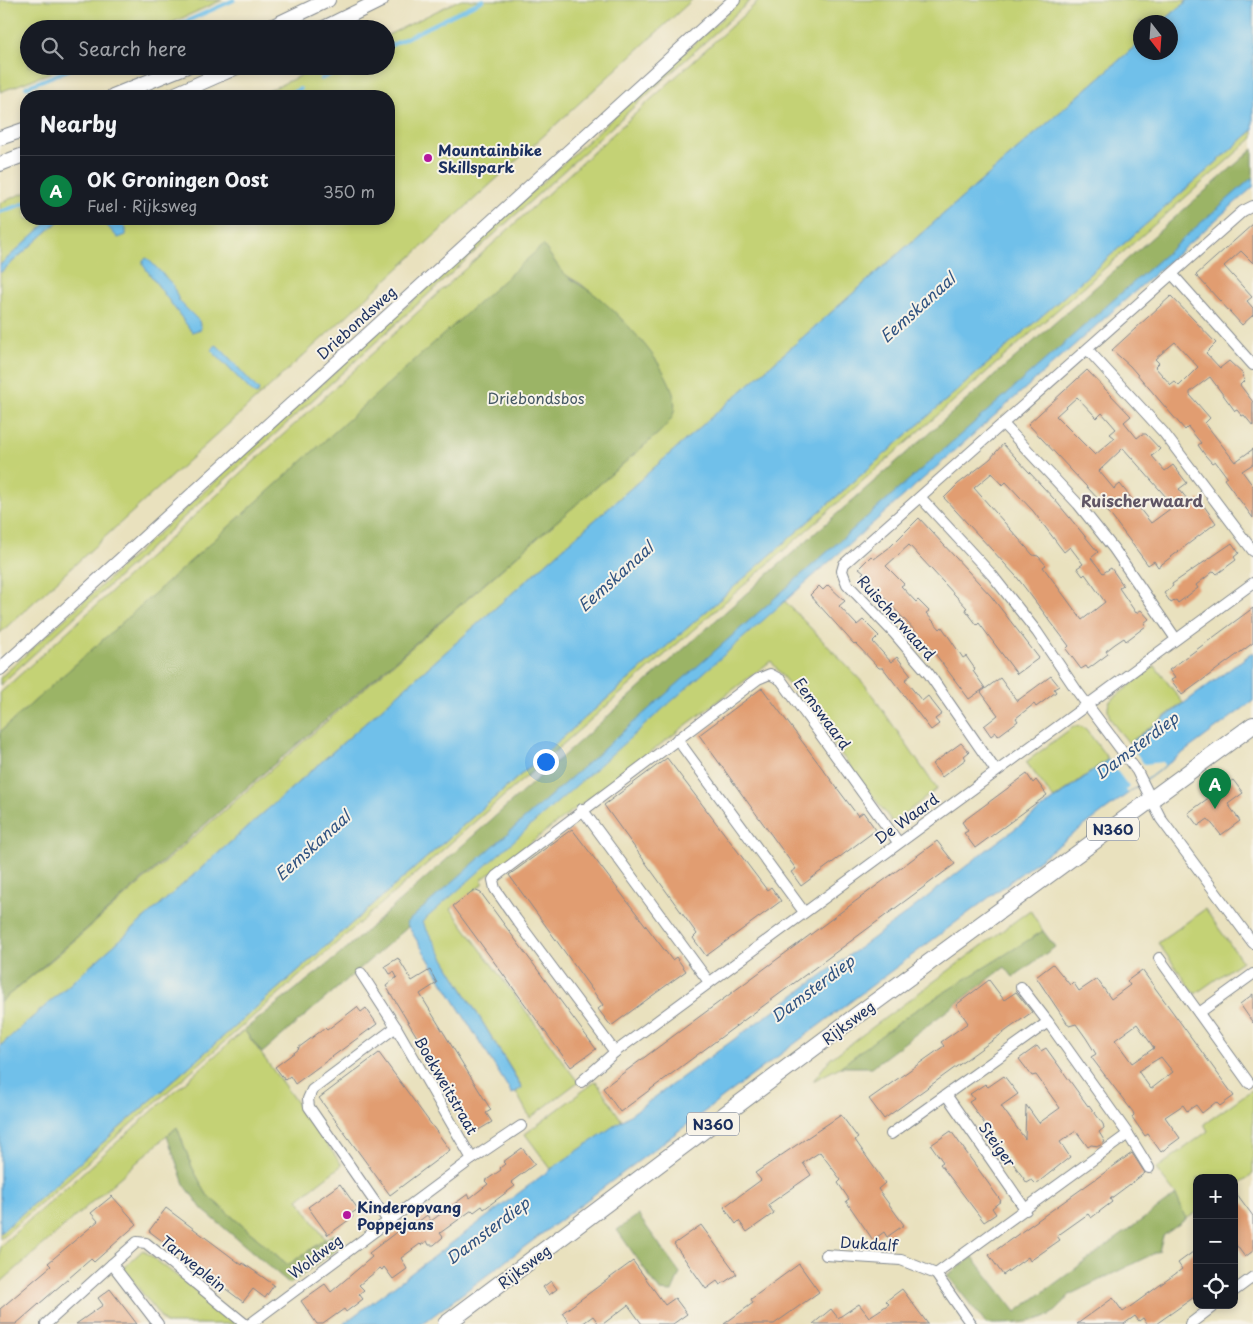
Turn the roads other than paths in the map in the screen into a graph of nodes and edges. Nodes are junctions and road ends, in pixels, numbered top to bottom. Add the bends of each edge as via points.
1 (328, 0) edge
2 (380, 0) edge
3 (734, 0) edge
4 (286, 20) edge
5 (340, 20) edge
6 (164, 75) edge
7 (219, 75) edge
8 (128, 90) edge
9 (185, 90) edge
10 (20, 131) edge
11 (0, 138) edge
12 (20, 156) edge
13 (0, 164) edge
14 (1253, 206) edge
15 (1173, 275) junction
16 (1088, 350) junction
17 (1253, 365) edge
18 (1004, 425) junction
19 (921, 498) junction
20 (1253, 551) edge
21 (1253, 583) edge
22 (1176, 639) junction
23 (0, 669) edge
24 (1087, 704) junction
25 (1253, 725) edge
26 (677, 739) junction
27 (996, 771) junction
28 (1152, 800) junction
29 (582, 809) junction
30 (898, 842) junction
31 (804, 912) junction
32 (1253, 943) edge
33 (1159, 958) dead end
34 (361, 973) dead end
35 (1253, 974) edge
36 (709, 982) junction
37 (1021, 987) dead end
38 (1199, 1013) junction
39 (1048, 1022) junction
40 (396, 1027) junction
41 (615, 1052) junction
42 (581, 1082) dead end
43 (1249, 1083) dead end
44 (946, 1096) junction
45 (521, 1126) dead end
46 (891, 1134) dead end
47 (1128, 1134) junction
48 (472, 1159) junction
49 (1149, 1168) dead end
50 (1026, 1210) junction
51 (388, 1221) junction
52 (826, 1255) dead end
53 (112, 1264) junction
54 (936, 1274) junction
55 (1253, 1276) edge
56 (1238, 1288) edge
57 (1210, 1309) edge
58 (46, 1324) edge
59 (158, 1324) edge
60 (245, 1324) edge
61 (250, 1324) edge
62 (446, 1324) edge
63 (971, 1324) edge
64 (1190, 1324) edge

1 - 4 main road
2 - 5 main road
3 - 23 street, Driebondsweg
6 - 8 main road
7 - 9 main road
10 - 11 main road
12 - 13 main road
14 - 15 street, Ruischerwaard via 1243,210
15 - 16 street, Ruischerwaard
15 - 17 street
16 - 18 street, Ruischerwaard
16 - 20 street via 1170,440
18 - 19 street, Ruischerwaard
18 - 22 street via 1078,504 1114,549
19 - 24 street via 992,575
19 - 27 street, Ruischerwaard via 844,564 843,578 928,674
21 - 22 street, De Waard
22 - 24 street, De Waard
24 - 27 street, De Waard
24 - 28 street via 1121,749
25 - 28 main road, Rijksweg / N360
26 - 29 street, Eemswaard
26 - 30 street, Eemswaard via 758,679 775,675
26 - 31 street
27 - 30 street, De Waard
28 - 32 street via 1172,835
28 - 62 main road, Rijksweg / N360 via 856,1016
29 - 36 street
29 - 41 street, Eemswaard via 496,876 494,885
30 - 31 street, De Waard
31 - 36 street, De Waard
33 - 38 street
34 - 40 street, Boekweitstraat
35 - 38 street
36 - 41 street, De Waard
37 - 39 street
38 - 43 street
39 - 44 street
39 - 47 street
40 - 48 street, Boekweitstraat
40 - 51 street, Boekweitstraat via 312,1090 308,1098 309,1107
41 - 42 street, De Waard
44 - 46 street
44 - 50 street, Steiger
45 - 48 street, Woldweg
47 - 49 street
47 - 50 street
48 - 51 street, Woldweg
50 - 54 street
51 - 61 street, Woldweg
52 - 54 street, Dukdalf via 901,1260
53 - 58 street, Tarweplein
53 - 59 street
53 - 60 street, Tarweplein via 137,1242 146,1243
54 - 63 street
55 - 56 street
57 - 64 street

